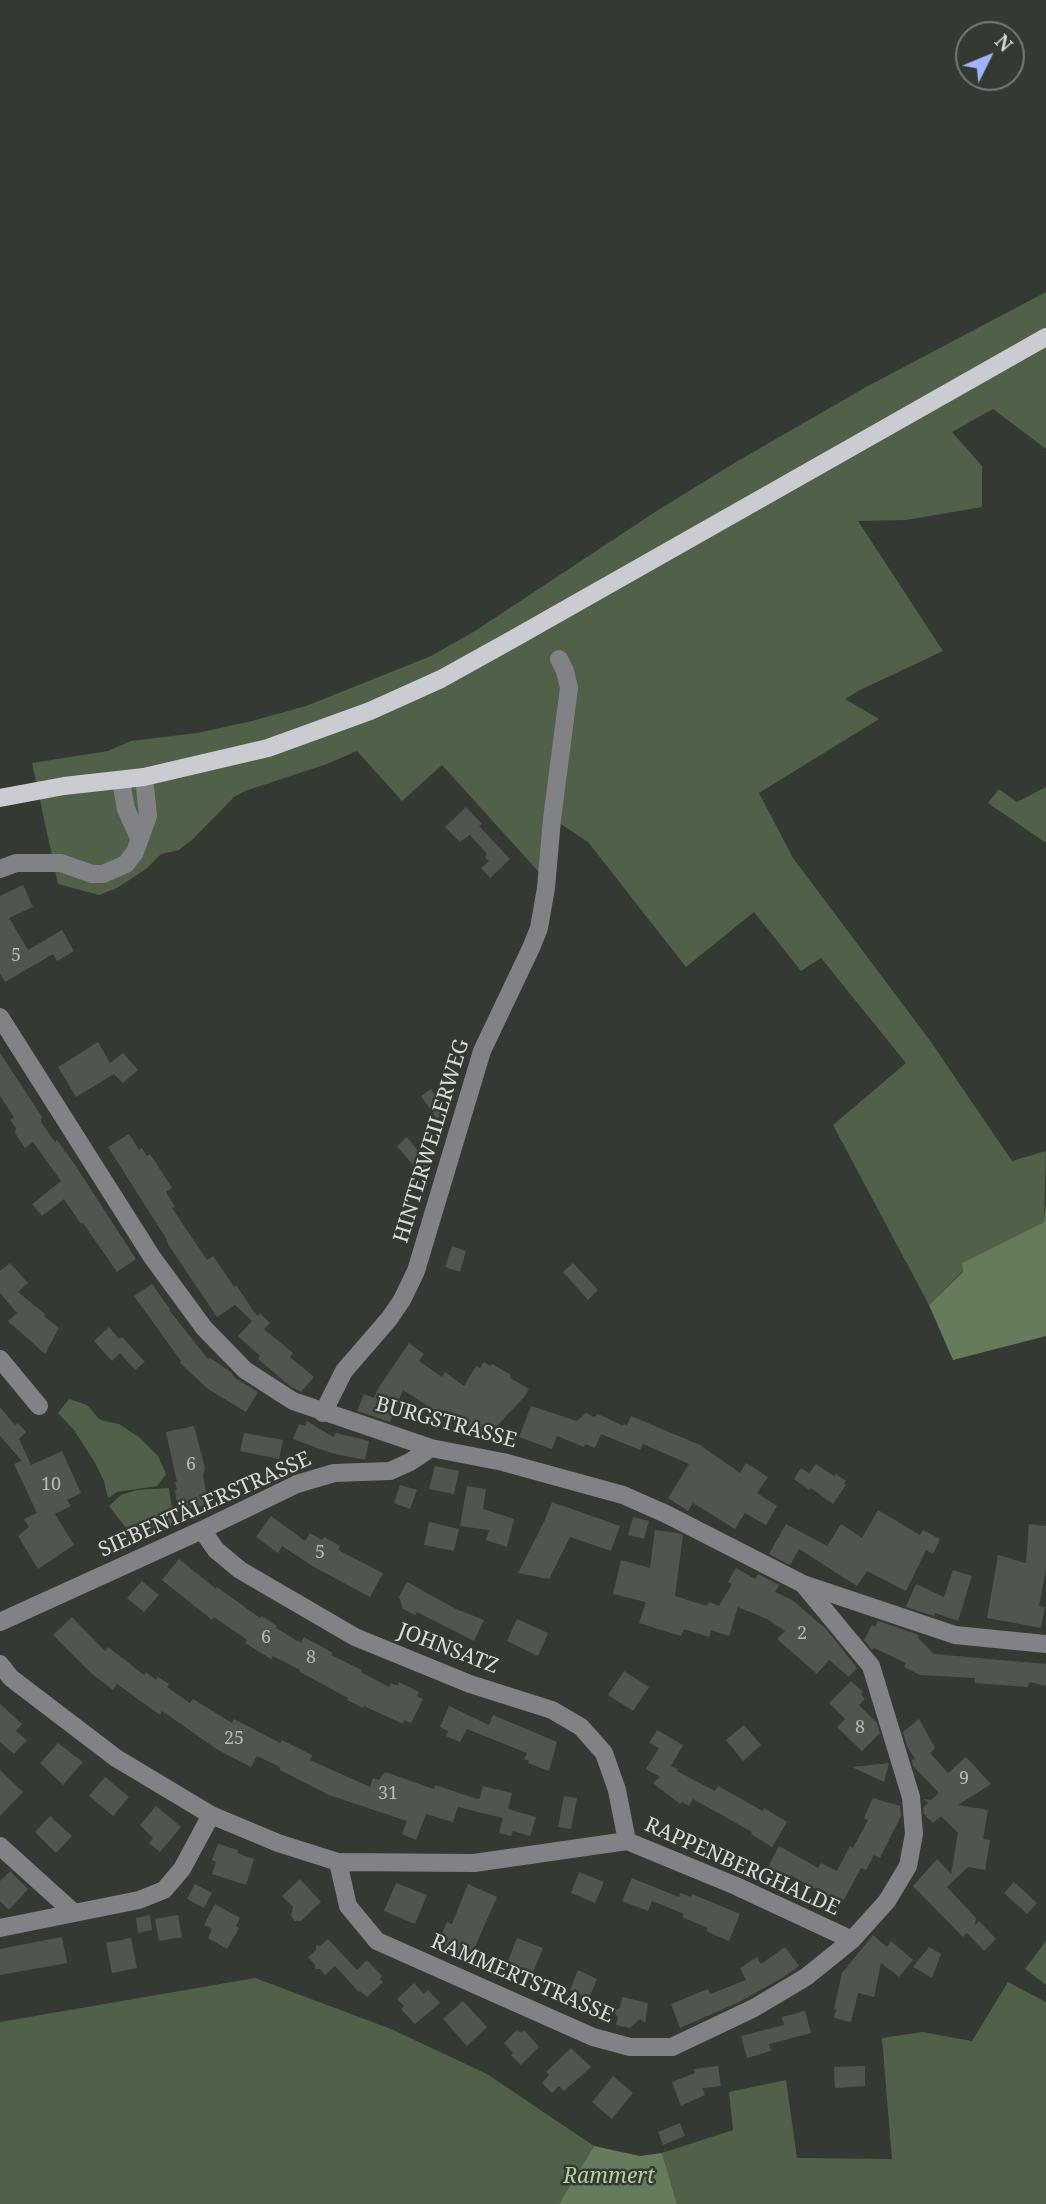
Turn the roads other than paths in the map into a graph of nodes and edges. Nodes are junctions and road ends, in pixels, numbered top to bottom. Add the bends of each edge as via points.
1 (1046, 337) edge
2 (559, 659) dead end
3 (144, 777) junction
4 (121, 781) junction
5 (0, 798) edge
6 (139, 838) junction
7 (0, 869) edge
8 (0, 1017) edge
9 (0, 1359) edge
10 (39, 1406) dead end
11 (323, 1413) junction
12 (431, 1448) junction
13 (202, 1530) junction
14 (803, 1584) junction
15 (0, 1622) edge
16 (1046, 1644) edge
17 (0, 1664) edge
18 (211, 1815) junction
19 (628, 1841) junction
20 (0, 1846) edge
21 (338, 1862) junction
22 (73, 1912) junction
23 (0, 1928) edge
24 (852, 1940) junction

1 - 3 main road via 441,678 370,711 268,748
2 - 11 street, HINTERWEILERWEG via 569,688 539,928 482,1051 416,1270 389,1319 344,1371
3 - 4 main road
3 - 6 street via 148,816
4 - 5 main road
4 - 6 street via 126,809
6 - 7 street via 125,864 103,874 61,863 16,863
8 - 11 street, BURGSTRASSE via 152,1256 204,1328 245,1370 293,1401
9 - 10 street
11 - 12 street, BURGSTRASSE
12 - 13 street, SIEBENTÄLERSTRASSE via 390,1471 334,1473 297,1484
12 - 14 street, BURGSTRASSE via 503,1462 623,1495
13 - 15 street, SIEBENTÄLERSTRASSE
13 - 19 street, JOHNSATZ via 216,1550 240,1570 355,1637 470,1684 552,1710 581,1727 604,1753
14 - 16 street, BURGSTRASSE via 955,1635
14 - 24 street, RAMMERTSTRASSE via 871,1666 911,1797 914,1834 908,1866 887,1900
17 - 18 street, RAPPENBERGHALDE via 11,1678 116,1758
18 - 21 street, RAPPENBERGHALDE
18 - 22 street via 182,1869 164,1890 139,1900
19 - 21 street, RAPPENBERGHALDE via 474,1863
19 - 24 street, RAPPENBERGHALDE
20 - 22 street
21 - 24 street, RAMMERTSTRASSE via 348,1906 377,1941 593,2038 630,2048 672,2047 754,2008 806,1977
22 - 23 street

